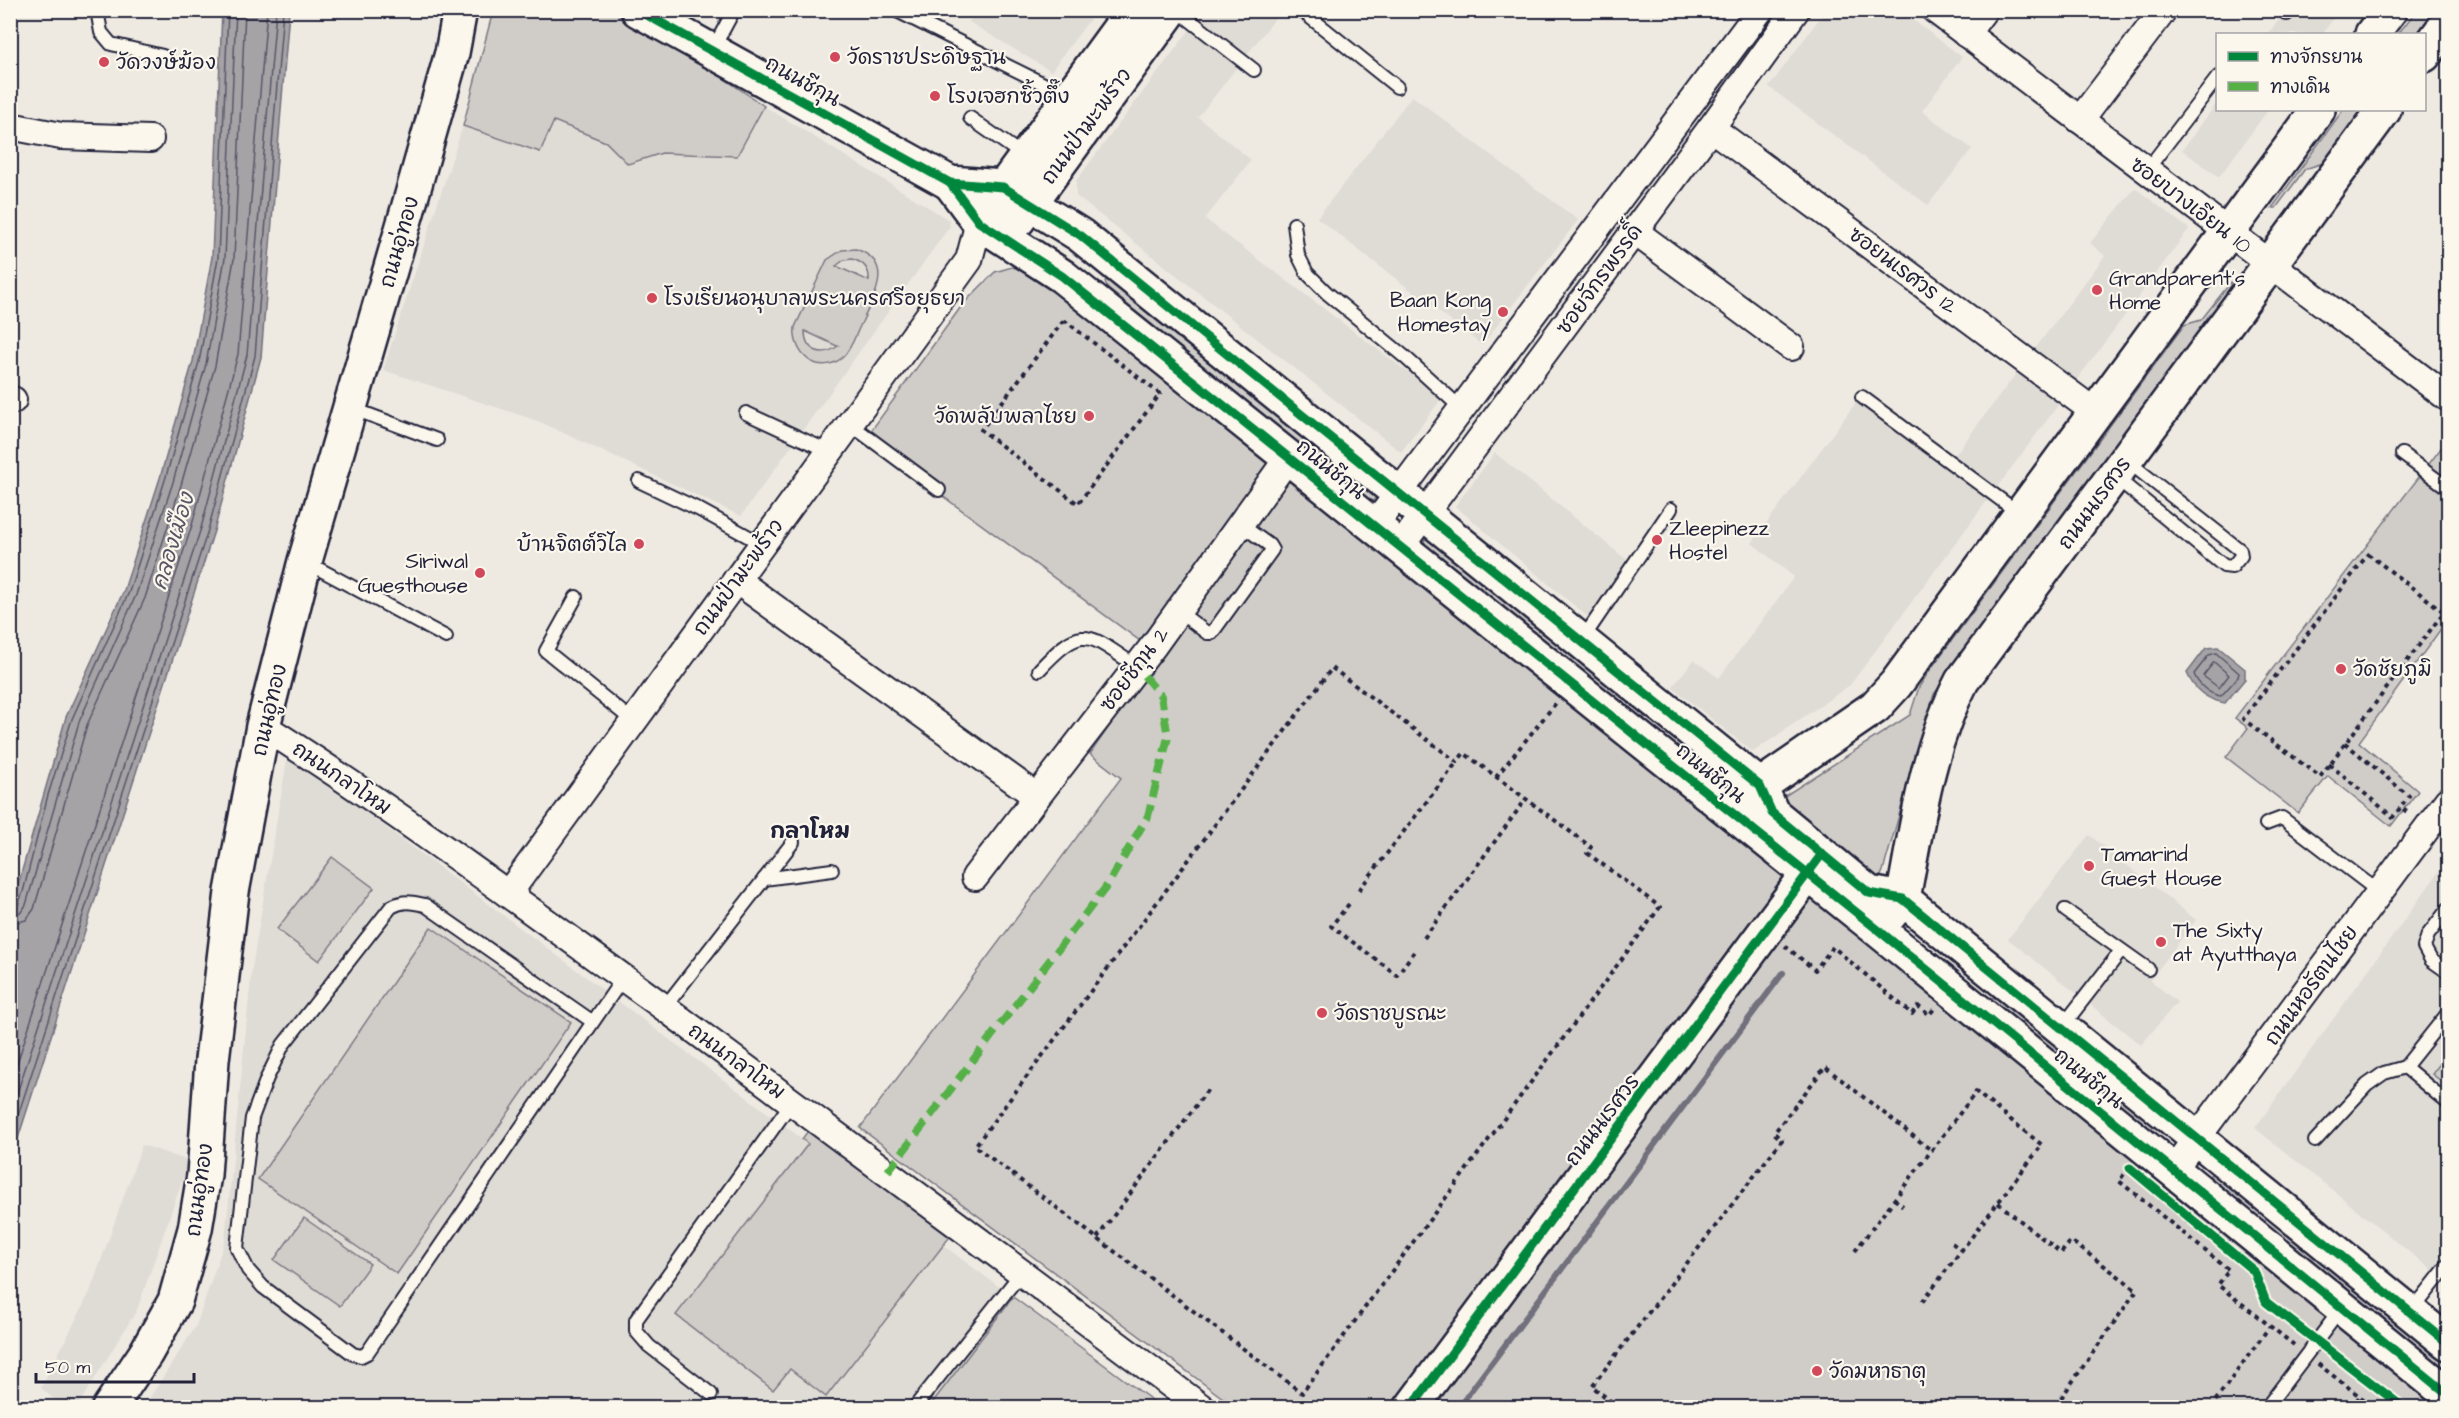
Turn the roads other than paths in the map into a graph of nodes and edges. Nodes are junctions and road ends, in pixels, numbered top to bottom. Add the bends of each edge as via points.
1 (97, 10) edge
2 (460, 10) edge
3 (638, 10) edge
4 (734, 10) edge
5 (895, 10) edge
6 (1133, 10) edge
7 (1171, 10) edge
8 (1177, 10) edge
9 (1301, 10) edge
10 (1760, 10) edge
11 (1796, 10) edge
12 (1935, 10) edge
13 (1984, 10) edge
14 (2390, 10) edge
15 (2163, 11) edge
16 (2448, 22) edge
17 (2373, 33) edge
18 (1966, 34) junction
19 (712, 50) junction
20 (2426, 52) edge
21 (163, 56) dead end
22 (1254, 70) dead end
23 (2216, 78) edge
24 (1397, 87) dead end
25 (1069, 96) junction
26 (2317, 111) edge
27 (2383, 111) edge
28 (970, 118) dead end
29 (2080, 120) junction
30 (10, 126) edge
31 (1712, 128) junction
32 (150, 139) dead end
33 (1025, 157) junction
34 (2146, 171) junction
35 (950, 183) junction
36 (1016, 195) junction
37 (1294, 224) dead end
38 (992, 230) junction
39 (1634, 231) junction
40 (2227, 233) junction
41 (2270, 263) junction
42 (1568, 266) junction
43 (1593, 286) junction
44 (1791, 347) dead end
45 (1862, 397) dead end
46 (2448, 398) edge
47 (350, 408) junction
48 (1462, 409) junction
49 (2096, 412) junction
50 (746, 413) dead end
51 (850, 424) junction
52 (437, 440) dead end
53 (830, 452) junction
54 (2402, 454) dead end
55 (1288, 458) junction
56 (2120, 467) junction
57 (639, 481) dead end
58 (2448, 488) edge
59 (939, 490) dead end
60 (1400, 493) junction
61 (1671, 509) dead end
62 (1425, 514) junction
63 (2021, 515) junction
64 (1240, 524) junction
65 (1374, 526) junction
66 (762, 544) junction
67 (1400, 547) junction
68 (305, 561) junction
69 (736, 580) junction
70 (576, 597) dead end
71 (1178, 611) junction
72 (446, 637) dead end
73 (1581, 641) junction
74 (1136, 666) junction
75 (1039, 670) dead end
76 (633, 721) junction
77 (264, 726) junction
78 (1760, 786) junction
79 (1036, 796) junction
80 (2448, 800) edge
81 (1735, 816) junction
82 (2266, 824) dead end
83 (793, 842) dead end
84 (1815, 864) junction
85 (832, 870) dead end
86 (975, 877) dead end
87 (764, 879) junction
88 (2379, 892) junction
89 (508, 894) junction
90 (1903, 899) junction
91 (2448, 909) edge
92 (2065, 910) dead end
93 (1877, 929) junction
94 (2121, 951) junction
95 (2148, 969) dead end
96 (2448, 972) edge
97 (623, 978) junction
98 (664, 1008) junction
99 (2448, 1013) edge
100 (593, 1022) junction
101 (2062, 1028) junction
102 (2405, 1067) junction
103 (792, 1102) junction
104 (2448, 1103) edge
105 (2197, 1138) junction
106 (2315, 1141) dead end
107 (2173, 1170) junction
108 (2448, 1264) edge
109 (1022, 1272) junction
110 (2342, 1308) junction
111 (2411, 1312) junction
112 (2448, 1342) edge
113 (711, 1394) dead end
114 (2448, 1394) edge
115 (109, 1407) edge
116 (914, 1407) edge
117 (1202, 1407) edge
118 (1411, 1407) edge
119 (2266, 1407) edge

1 - 21 lane via 101,32 111,44
2 - 47 main road, ถนนอู่ทอง via 434,120
3 - 19 main road, ถนนชีกุน
4 - 19 lane
5 - 25 lane
6 - 25 main road, ถนนป่ามะพร้าว
7 - 36 main road, ถนนป่ามะพร้าว
8 - 22 lane
9 - 24 lane
10 - 42 street, ซอยจักรพรรดิ์
11 - 31 street, ซอยจักรพรรดิ์
12 - 18 street, ซอยบางเอียน 10
13 - 18 street
14 - 17 main road
15 - 29 street
16 - 20 main road
18 - 29 street, ซอยบางเอียน 10
19 - 35 main road, ถนนชีกุน
23 - 34 lane
25 - 33 main road, ถนนป่ามะพร้าว
26 - 40 main road
27 - 41 main road, ถนนนเรศวร
28 - 33 lane
29 - 34 street, ซอยบางเอียน 10
30 - 32 street via 61,135
31 - 39 street, ซอยจักรพรรดิ์
31 - 49 street, ซอยนเรศวร 12
33 - 36 main road, ถนนป่ามะพร้าว
34 - 40 street, ซอยบางเอียน 10
35 - 36 main road, ถนนชีกุน
35 - 38 main road, ถนนชีกุน
36 - 38 main road, ถนนป่ามะพร้าว
36 - 60 main road, ถนนชีกุน via 1126,271
37 - 48 lane via 1298,255 1307,273
38 - 51 street, ถนนป่ามะพร้าว
38 - 55 main road, ถนนชีกุน via 1053,269
39 - 43 street, ซอยจักรพรรดิ์
39 - 44 street
40 - 41 street, ซอยบางเอียน 10
40 - 49 main road
41 - 46 street, ซอยบางเอียน 10
41 - 56 main road, ถนนนเรศวร
42 - 43 street
42 - 48 street, ซอยจักรพรรดิ์
43 - 62 street, ซอยจักรพรรดิ์
45 - 63 lane
47 - 52 lane
47 - 68 main road, ถนนอู่ทอง
48 - 60 street, ซอยจักรพรรดิ์
49 - 63 main road
50 - 53 lane
51 - 53 street, ถนนป่ามะพร้าว
51 - 59 lane
53 - 66 street, ถนนป่ามะพร้าว
54 - 58 lane
55 - 64 street, ซอยชีกุน 2
55 - 65 main road, ถนนชีกุน
56 - 56 lane via 2240,550 2241,556 2232,567 2224,566
56 - 90 main road, ถนนนเรศวร via 1962,681 1946,711 1933,753
57 - 66 lane
60 - 62 main road, ถนนชีกุน
60 - 65 street, ซอยจักรพรรดิ์
61 - 73 lane
62 - 67 street, ซอยจักรพรรดิ์
62 - 73 main road, ถนนชีกุน
63 - 78 main road via 1875,707
64 - 71 street, ซอยชีกุน 2
64 - 71 lane via 1272,550 1212,633
65 - 67 main road, ถนนชีกุน
66 - 69 street, ถนนป่ามะพร้าว
67 - 81 main road, ถนนชีกุน
68 - 72 lane
68 - 77 main road, ถนนอู่ทอง
69 - 76 street, ถนนป่ามะพร้าว
69 - 79 street
70 - 76 lane via 546,651
71 - 74 street, ซอยชีกุน 2
73 - 78 main road, ถนนชีกุน
74 - 75 lane via 1094,638 1082,637 1069,641
74 - 79 street, ซอยชีกุน 2
76 - 89 street, ถนนป่ามะพร้าว
77 - 89 street, ถนนกลาโหม
77 - 115 main road, ถนนอู่ทอง via 232,892 212,1060 204,1176 195,1229 174,1301 146,1353
78 - 81 main road
78 - 84 main road, ถนนชีกุน via 1772,813
79 - 86 street, ซอยชีกุน 2
80 - 88 street, ถนนหอรัตนไชย
81 - 84 main road, ถนนชีกุน
82 - 88 lane via 2282,818
83 - 87 lane
84 - 90 main road, ถนนชีกุน via 1869,893
84 - 93 main road, ถนนชีกุน
84 - 118 main road, ถนนนเรศวร
85 - 87 lane
87 - 98 lane
88 - 105 street, ถนนหอรัตนไชย
89 - 97 street, ถนนกลาโหม
90 - 93 main road, ถนนนเรศวร
90 - 101 main road, ถนนชีกุน
91 - 96 lane via 2428,935 2424,947 2431,960
92 - 94 lane
93 - 107 main road, ถนนชีกุน
94 - 95 lane
94 - 101 lane
97 - 98 street, ถนนกลาโหม
97 - 100 lane
98 - 103 street, ถนนกลาโหม
99 - 102 lane
100 - 100 lane via 368,1353 353,1354 263,1287 248,1270 237,1248 252,1118 267,1078 283,1045 391,907 411,901 425,905
101 - 105 main road, ถนนชีกุน
102 - 104 lane
102 - 106 lane via 2367,1085
103 - 109 street, ถนนกลาโหม
103 - 113 lane via 636,1320 636,1331 649,1346
105 - 107 street, ถนนหอรัตนไชย
105 - 111 main road, ถนนชีกุน
107 - 110 main road, ถนนชีกุน
108 - 111 lane
109 - 116 lane
109 - 117 street, ถนนกลาโหม
110 - 114 main road, ถนนชีกุน
110 - 119 lane
111 - 112 main road, ถนนชีกุน

